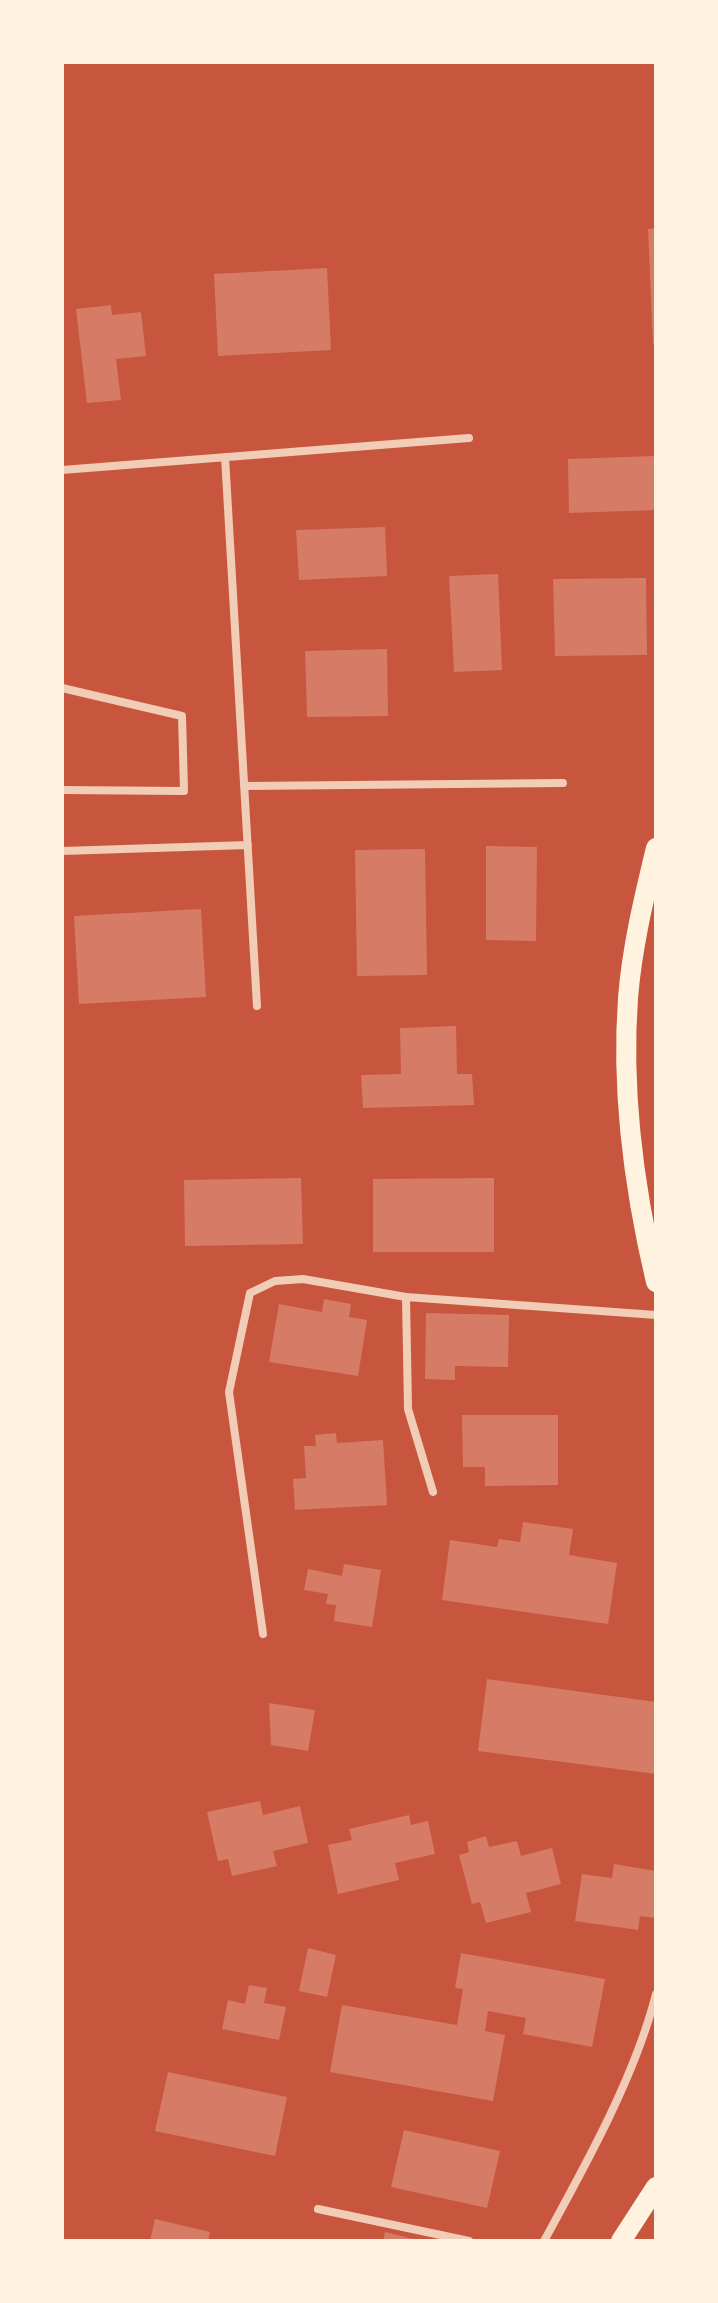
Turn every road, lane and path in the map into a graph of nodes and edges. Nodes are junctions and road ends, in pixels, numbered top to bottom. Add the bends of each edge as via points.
1 (469, 438) dead end
2 (225, 457) junction
3 (62, 470) edge
4 (62, 688) edge
5 (563, 783) dead end
6 (244, 786) junction
7 (62, 790) edge
8 (248, 845) junction
9 (656, 848) edge
10 (62, 851) edge
11 (257, 1006) dead end
12 (656, 1282) edge
13 (406, 1297) junction
14 (656, 1315) edge
15 (433, 1492) dead end
16 (263, 1634) dead end
17 (656, 1994) edge
18 (656, 2187) edge
19 (318, 2209) dead end
20 (469, 2241) edge
21 (544, 2241) edge
22 (621, 2241) edge

1 - 2 street
2 - 3 street
2 - 6 street
4 - 7 street via 182,716 184,791
5 - 6 street
6 - 8 street
8 - 10 street
8 - 11 street
9 - 12 main road via 628,998 626,1084 632,1164
13 - 14 street
13 - 15 street via 408,1409
13 - 16 street via 303,1279 275,1281 250,1293 229,1392
17 - 21 street via 648,2026 591,2154
18 - 22 main road
19 - 20 street

